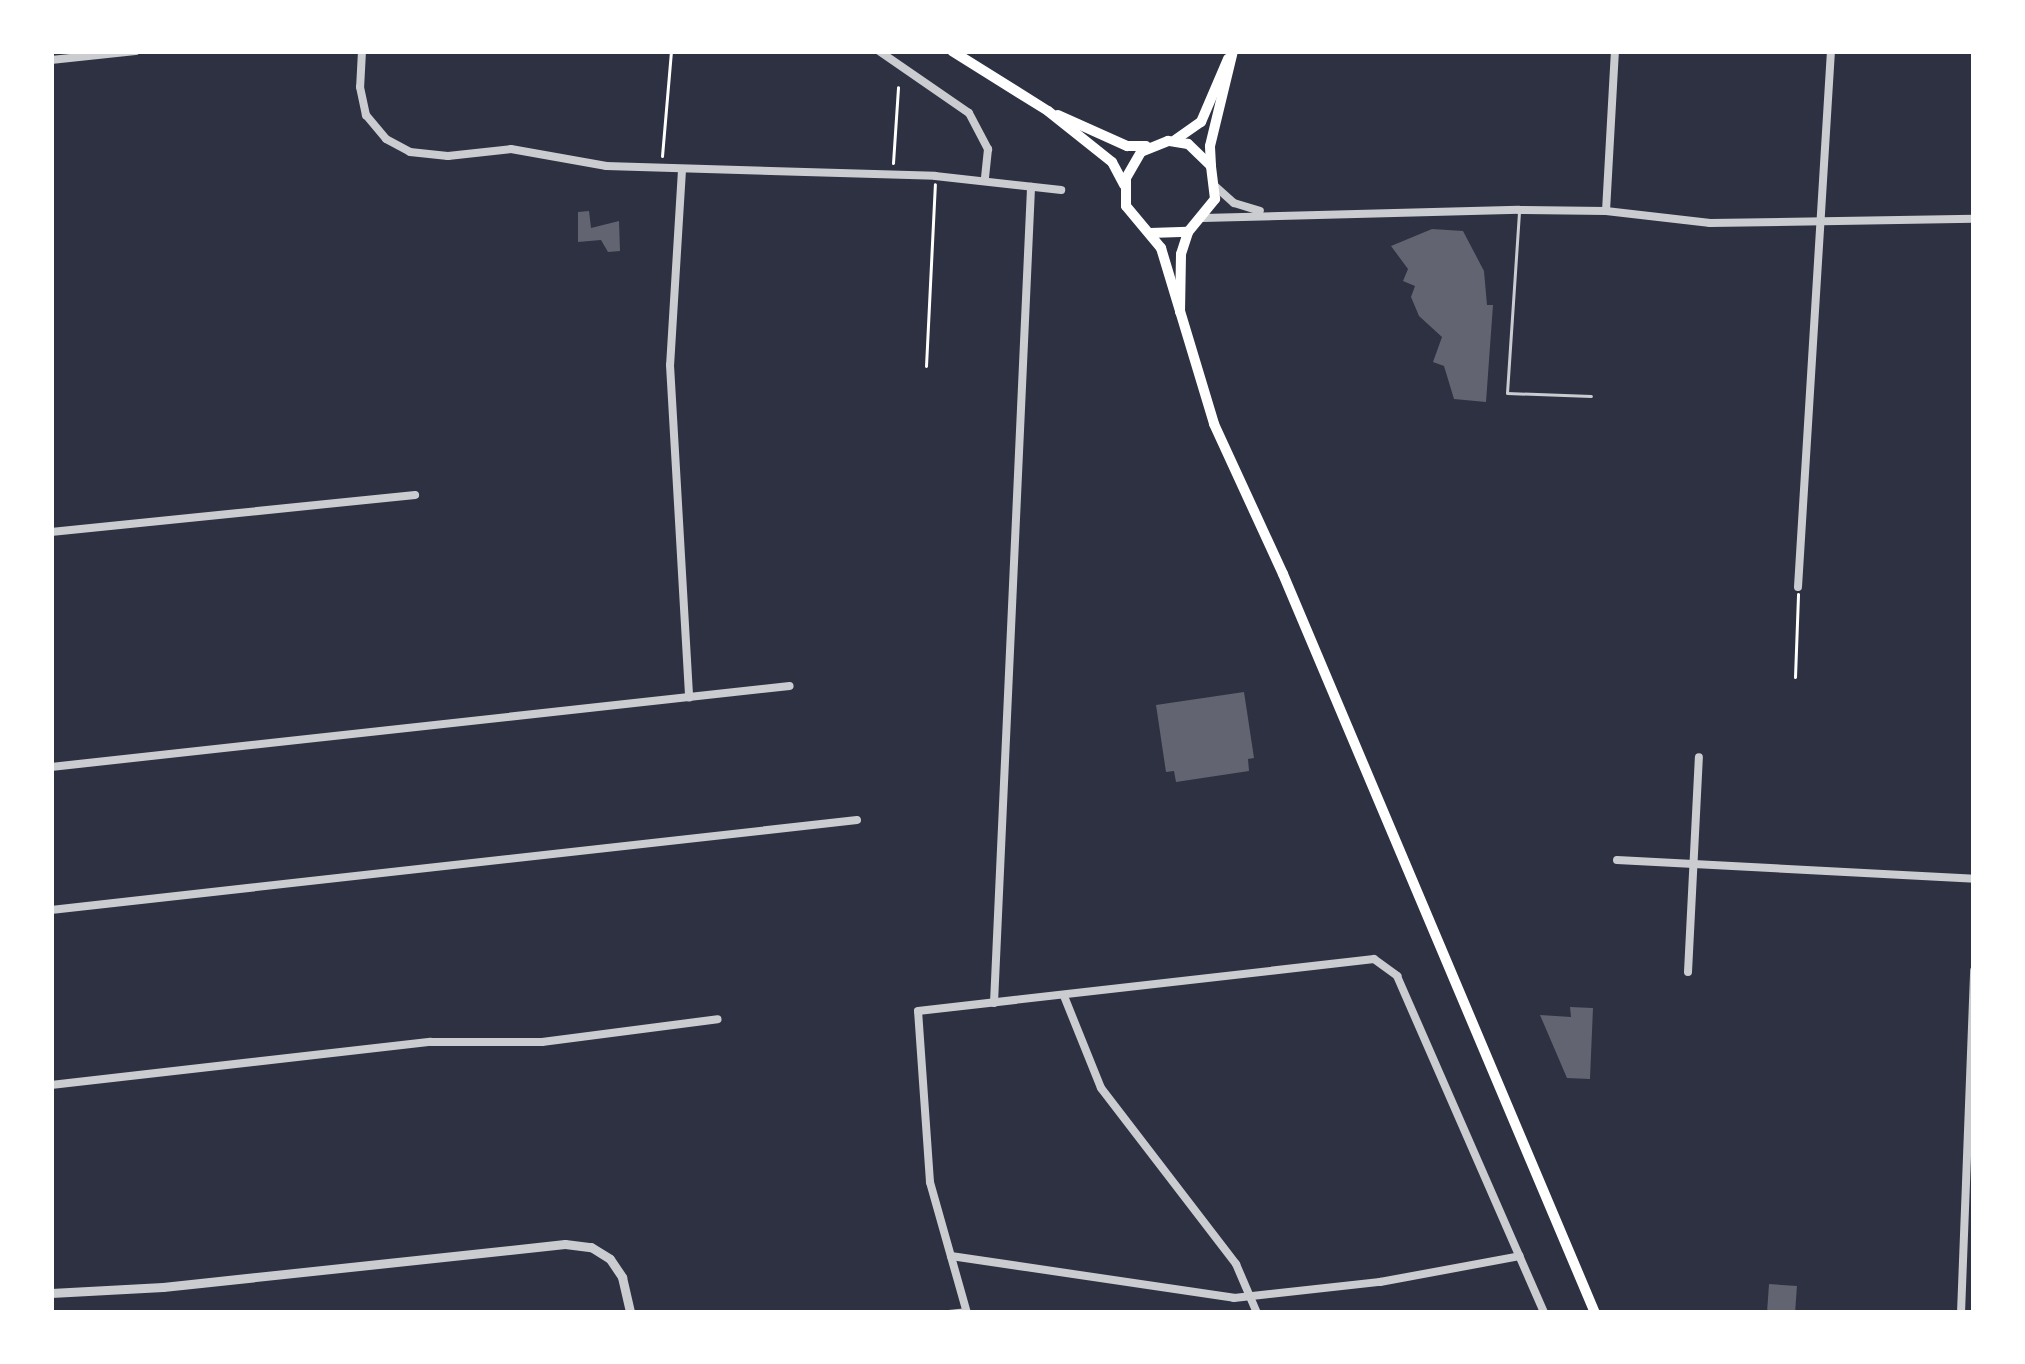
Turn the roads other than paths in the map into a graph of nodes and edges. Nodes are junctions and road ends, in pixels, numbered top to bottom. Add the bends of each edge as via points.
1 (136, 51) edge
2 (362, 51) edge
3 (879, 51) edge
4 (952, 51) edge
5 (1232, 51) edge
6 (1615, 51) edge
7 (1832, 51) edge
8 (51, 60) edge
9 (1048, 110) junction
10 (1175, 140) junction
11 (1150, 146) junction
12 (1211, 166) junction
13 (682, 170) junction
14 (985, 179) junction
15 (1031, 188) junction
16 (1216, 188) junction
17 (1124, 189) junction
18 (1061, 190) dead end
19 (1519, 210) junction
20 (1606, 211) junction
21 (1267, 214) junction
22 (1203, 218) junction
23 (1974, 219) edge
24 (1822, 220) junction
25 (1188, 232) junction
26 (1150, 233) junction
27 (1180, 315) junction
28 (1592, 396) dead end
29 (415, 495) dead end
30 (51, 532) edge
31 (1798, 587) road end
32 (790, 686) dead end
33 (689, 697) junction
34 (1699, 757) dead end
35 (51, 767) edge
36 (857, 820) dead end
37 (1617, 860) dead end
38 (1694, 864) junction
39 (1974, 879) edge
40 (51, 910) edge
41 (1974, 970) edge
42 (1688, 972) dead end
43 (1064, 996) junction
44 (994, 1004) junction
45 (718, 1018) dead end
46 (51, 1085) edge
47 (951, 1256) junction
48 (1520, 1256) junction
49 (51, 1293) edge
50 (1250, 1295) junction
51 (967, 1311) edge
52 (630, 1313) edge
53 (929, 1313) edge
54 (1257, 1313) edge
55 (1544, 1313) edge
56 (1594, 1313) edge
57 (1961, 1313) edge

1 - 8 street
2 - 13 street via 366,115 402,149 448,156 511,149
3 - 14 street via 968,113 988,149
4 - 9 main road
5 - 10 main road via 1201,122
5 - 12 main road
6 - 20 street
7 - 24 street
9 - 11 main road via 1127,146
9 - 17 main road via 1112,162
10 - 11 main road
10 - 12 main road via 1198,149
11 - 17 main road via 1133,160
12 - 16 main road
13 - 14 street
13 - 33 street via 670,364
14 - 15 street
15 - 18 street
15 - 44 street
16 - 21 street
16 - 22 main road
17 - 26 main road via 1132,218
19 - 20 street
19 - 21 street
19 - 28 lane via 1507,393
20 - 24 street via 1710,223
21 - 22 street
22 - 25 main road
23 - 24 street
24 - 31 street
25 - 26 main road
25 - 27 main road
26 - 27 main road
27 - 56 main road via 1214,424
29 - 30 street
32 - 33 street
33 - 35 street
34 - 38 street
36 - 40 street
37 - 38 street
38 - 39 street
38 - 42 street
41 - 57 street
43 - 44 street
43 - 48 street via 1384,963 1397,976
43 - 50 street via 1101,1088 1236,1264
44 - 47 street via 918,1011 930,1182
45 - 46 street via 542,1042 431,1042
47 - 50 street
47 - 51 street
48 - 50 street
48 - 55 street
49 - 52 street via 566,1244 610,1259
50 - 54 street
51 - 53 lane

